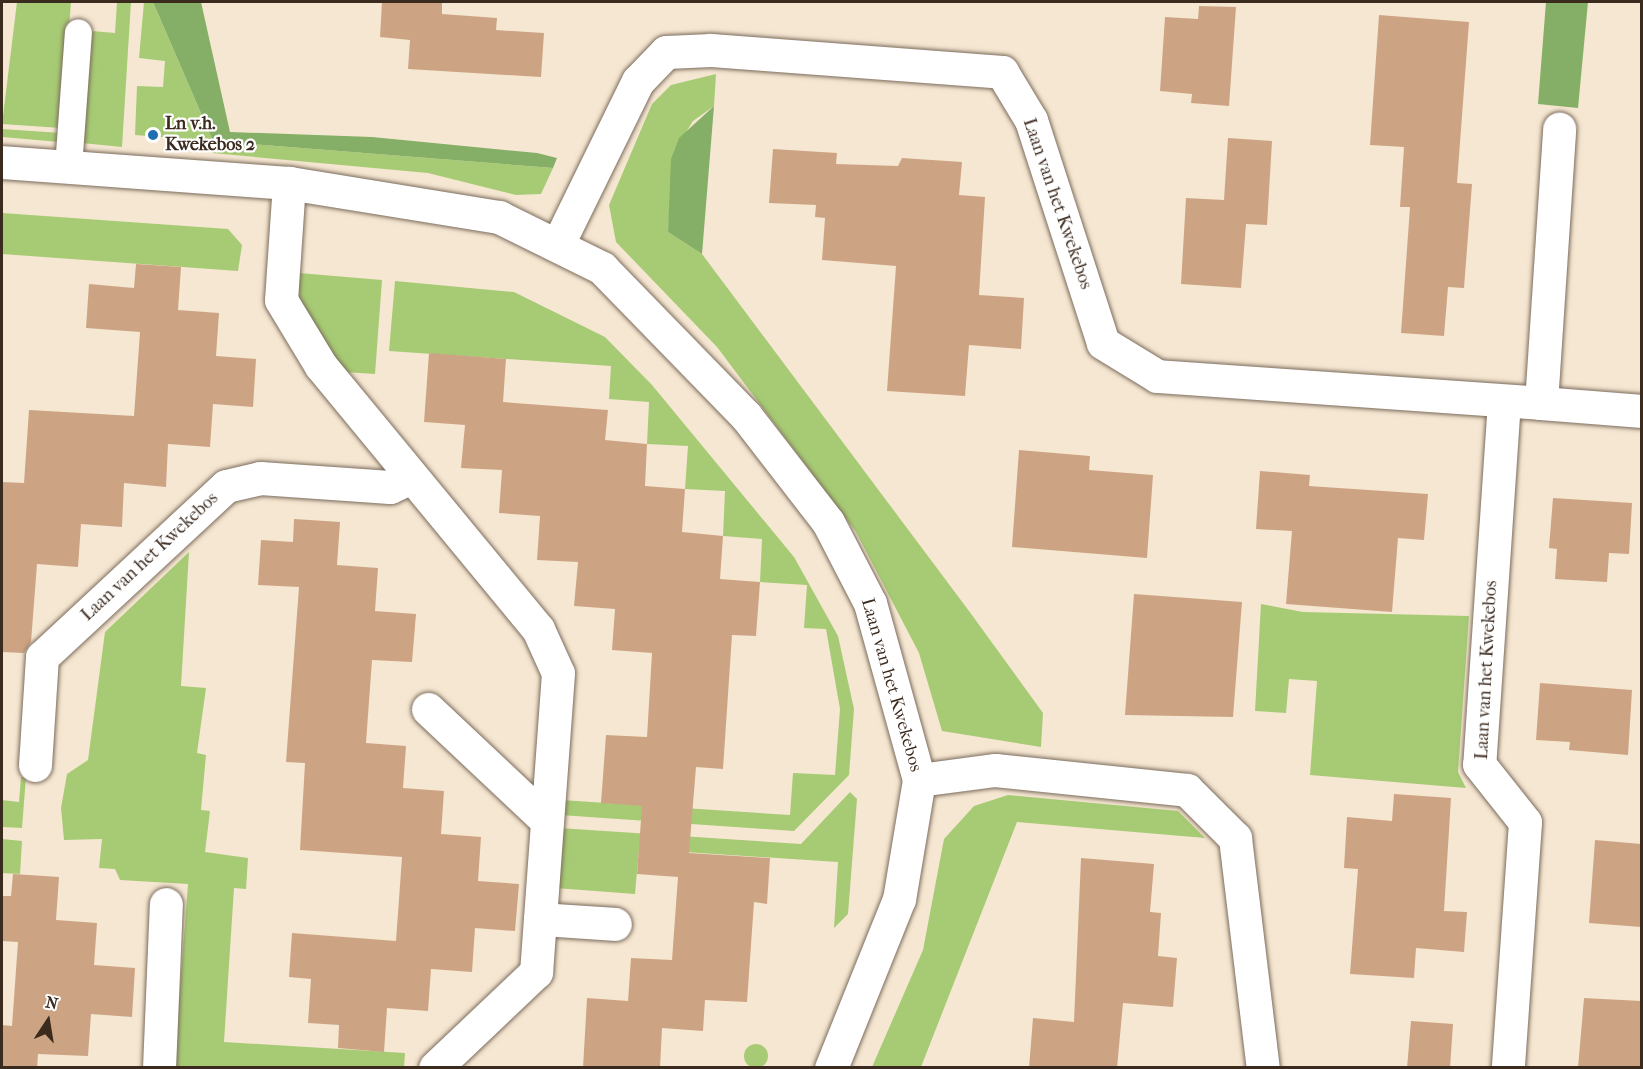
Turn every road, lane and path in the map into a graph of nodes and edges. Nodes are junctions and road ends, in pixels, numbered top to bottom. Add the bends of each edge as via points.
1 (78, 32) dead end
2 (1559, 129) dead end
3 (2, 162) edge
4 (68, 167) junction
5 (289, 183) junction
6 (558, 244) junction
7 (1504, 401) junction
8 (1541, 403) junction
9 (1641, 411) edge
10 (409, 478) junction
11 (428, 709) dead end
12 (35, 765) dead end
13 (919, 780) junction
14 (547, 821) junction
15 (166, 903) dead end
16 (540, 919) junction
17 (615, 924) dead end
18 (159, 1068) edge
19 (435, 1068) edge
20 (831, 1068) edge
21 (1263, 1068) edge
22 (1508, 1068) edge

1 - 4 lane
2 - 8 street
3 - 4 street, Laan van het Kwekebos
4 - 5 street, Laan van het Kwekebos
5 - 6 street, Laan van het Kwekebos via 499,217
5 - 10 street via 281,300 321,366
6 - 7 street, Laan van het Kwekebos via 638,81 666,52 711,50 1002,72 1031,120 1103,344 1157,376
6 - 13 street, Laan van het Kwekebos via 602,268 746,416 828,522 870,603
7 - 8 street, Laan van het Kwekebos
7 - 22 street, Laan van het Kwekebos via 1479,764 1525,822
8 - 9 street, Laan van het Kwekebos
10 - 12 street, Laan van het Kwekebos via 390,487 260,478 226,486 42,657
10 - 14 street via 538,629 558,674
11 - 14 street
13 - 20 street, Laan van het Kwekebos via 899,899
13 - 21 street, Laan van het Kwekebos via 995,770 1187,790 1235,838
14 - 16 street
15 - 18 street
16 - 17 street
16 - 19 street via 536,972

